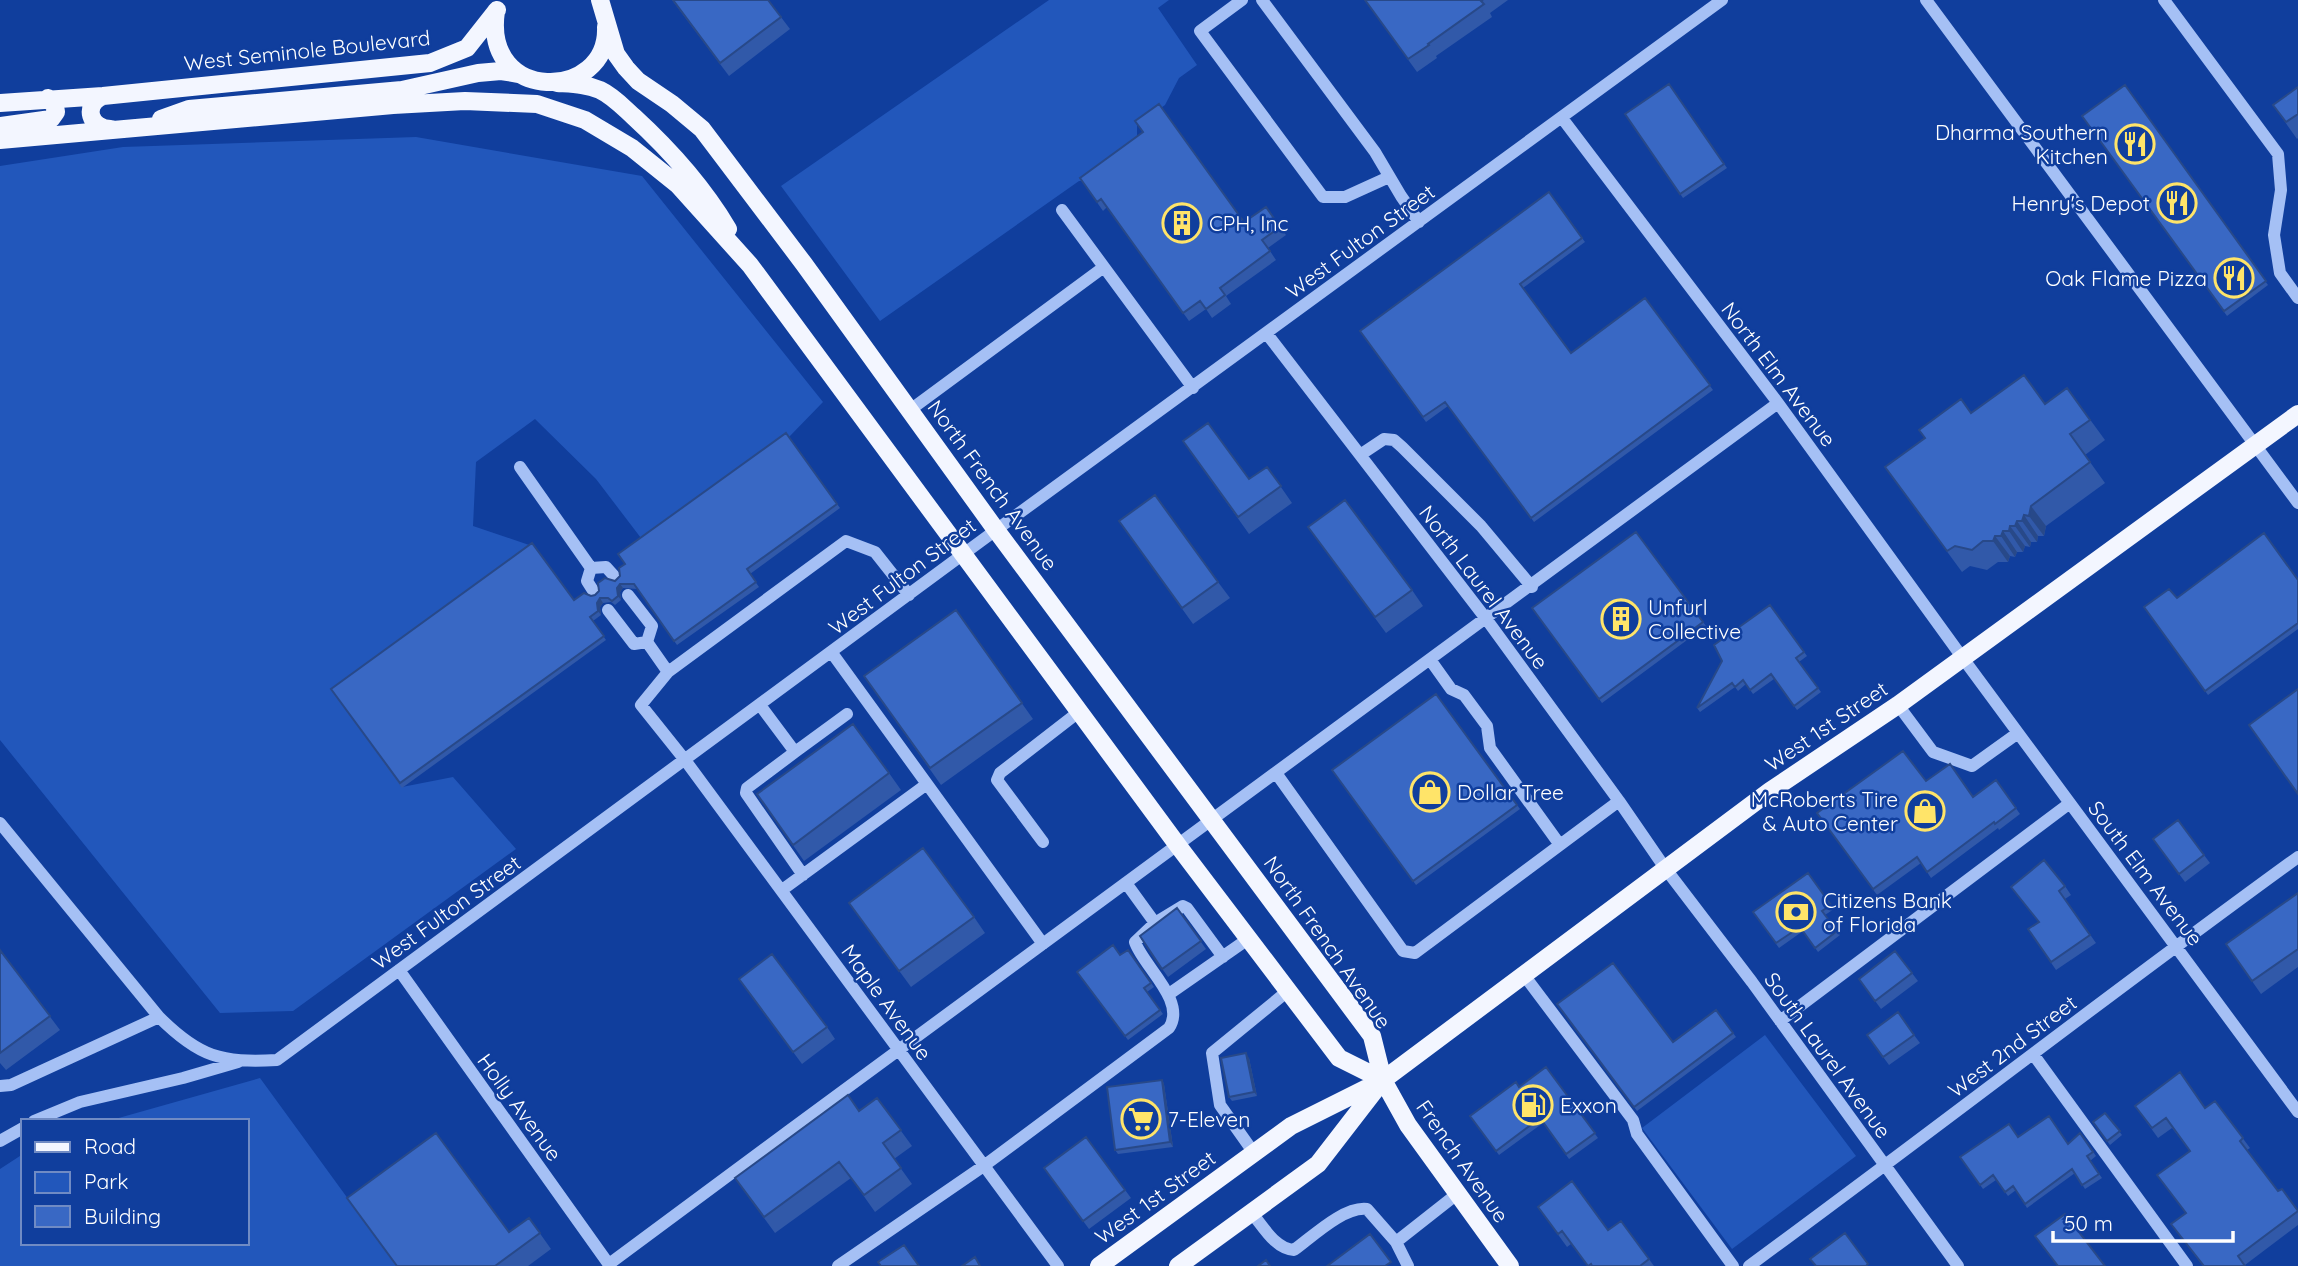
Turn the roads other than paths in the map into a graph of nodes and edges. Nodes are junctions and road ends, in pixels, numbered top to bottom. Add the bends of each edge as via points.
1 (1242, 0) edge
2 (1262, 0) edge
3 (1722, 0) edge
4 (1926, 0) edge
5 (2164, 0) edge
6 (499, 5) edge
7 (602, 6) edge
8 (519, 74) junction
9 (557, 83) junction
10 (103, 96) junction
11 (48, 98) junction
12 (0, 103) edge
13 (1562, 118) junction
14 (0, 127) edge
15 (135, 128) junction
16 (111, 129) junction
17 (0, 140) edge
18 (1389, 177) junction
19 (1062, 209) dead end
20 (1419, 222) junction
21 (750, 265) junction
22 (1104, 267) junction
23 (2298, 298) edge
24 (1267, 334) junction
25 (1193, 388) junction
26 (1778, 403) junction
27 (910, 410) junction
28 (2298, 414) edge
29 (2255, 446) junction
30 (1360, 455) junction
31 (520, 467) dead end
32 (2298, 503) edge
33 (996, 530) junction
34 (963, 554) junction
35 (592, 568) junction
36 (615, 577) edge
37 (1532, 587) junction
38 (594, 592) edge
39 (628, 595) dead end
40 (909, 595) junction
41 (608, 610) dead end
42 (1487, 620) junction
43 (647, 642) junction
44 (832, 653) junction
45 (1962, 657) junction
46 (1431, 661) junction
47 (668, 672) junction
48 (760, 705) junction
49 (1898, 705) junction
50 (1080, 711) junction
51 (847, 714) dead end
52 (2018, 733) junction
53 (795, 752) junction
54 (685, 760) junction
55 (1276, 773) junction
56 (927, 783) junction
57 (1619, 801) junction
58 (2070, 803) junction
59 (1213, 820) junction
60 (0, 824) edge
61 (1043, 842) dead end
62 (1560, 845) junction
63 (1179, 847) junction
64 (2298, 857) edge
65 (1665, 868) junction
66 (803, 874) junction
67 (1126, 883) junction
68 (782, 891) junction
69 (1155, 923) junction
70 (1248, 939) junction
71 (1043, 944) junction
72 (2176, 945) junction
73 (1223, 957) junction
74 (399, 971) junction
75 (1524, 975) junction
76 (1289, 990) junction
77 (1169, 994) junction
78 (159, 1017) junction
79 (1780, 1021) junction
80 (898, 1049) junction
81 (2034, 1054) junction
82 (240, 1062) junction
83 (1383, 1080) junction
84 (0, 1086) edge
85 (2298, 1112) edge
86 (39, 1119) edge
87 (21, 1129) edge
88 (0, 1141) edge
89 (1254, 1153) junction
90 (985, 1165) junction
91 (1886, 1166) junction
92 (1457, 1194) junction
93 (1251, 1213) junction
94 (1396, 1242) junction
95 (610, 1265) edge
96 (838, 1266) edge
97 (1058, 1266) edge
98 (1099, 1266) edge
99 (1178, 1266) edge
100 (1408, 1266) edge
101 (1510, 1266) edge
102 (1733, 1266) edge
103 (1749, 1266) edge
104 (1958, 1266) edge
105 (2187, 1266) edge

1 - 18 street via 1200,31 1323,197 1345,197
2 - 18 street
3 - 13 street, West Fulton Street
4 - 29 street
5 - 23 street via 2278,154 2281,190 2274,235 2280,273
6 - 8 main road via 494,28 497,46
6 - 10 main road, West Seminole Boulevard via 467,48 430,62
7 - 9 main road, North French Avenue via 607,31 602,50 576,77
7 - 27 main road, North French Avenue via 626,68 702,129
8 - 9 main road
8 - 15 main road via 478,73 402,90 189,109
9 - 21 main road via 603,91 643,125 714,205
10 - 11 main road, West Seminole Boulevard
10 - 16 main road via 93,102 90,113 100,128
11 - 12 main road, West Seminole Boulevard
11 - 14 main road via 56,112 51,119
13 - 20 street, West Fulton Street
13 - 26 street, North Elm Avenue
15 - 16 main road
15 - 21 main road via 393,105 537,104 585,120 632,148 678,186
16 - 17 main road
18 - 20 street
19 - 22 street
20 - 24 street, West Fulton Street
21 - 34 main road
22 - 25 street
22 - 27 street
24 - 25 street, West Fulton Street
24 - 30 street, North Laurel Avenue
25 - 33 street, West Fulton Street
26 - 37 street
26 - 45 street, North Elm Avenue
27 - 33 main road, North French Avenue
28 - 29 main road, West 1st Street
29 - 32 street
29 - 45 main road, West 1st Street
30 - 37 street via 1384,439 1394,440 1481,526
30 - 42 street, North Laurel Avenue
31 - 35 street
33 - 34 street, West Fulton Street
33 - 59 main road, North French Avenue
34 - 40 street, West Fulton Street
34 - 50 main road
35 - 36 street via 606,567
35 - 38 street via 587,581
37 - 42 street
39 - 43 street via 652,626
40 - 44 street, West Fulton Street
40 - 47 street via 875,552 846,541
41 - 43 street via 634,644
42 - 46 street
42 - 57 street, North Laurel Avenue
43 - 47 street
44 - 48 street, West Fulton Street
44 - 56 street
45 - 49 main road, West 1st Street
45 - 52 street, South Elm Avenue
46 - 55 street
46 - 62 street via 1487,726 1490,748
47 - 54 street, Maple Avenue via 641,705
48 - 53 street
48 - 54 street, West Fulton Street
49 - 52 street via 1933,752 1972,766
49 - 65 main road, West 1st Street
50 - 61 street via 997,780
50 - 63 main road
51 - 53 street
52 - 58 street, South Elm Avenue
53 - 66 street via 746,793
54 - 68 street, Maple Avenue
54 - 74 street, West Fulton Street
55 - 59 street
55 - 62 street via 1404,951 1415,953
56 - 66 street
56 - 71 street
57 - 62 street
57 - 65 street, North Laurel Avenue
58 - 72 street, South Elm Avenue
58 - 79 street
59 - 63 street
59 - 83 main road, North French Avenue via 1372,1036
60 - 78 street
63 - 67 street
63 - 70 main road
64 - 72 street, West 2nd Street
65 - 75 main road, West 1st Street
65 - 79 street, South Laurel Avenue
66 - 68 street
67 - 69 street
67 - 71 street
68 - 80 street, Maple Avenue
69 - 73 street via 1183,906
69 - 77 street via 1135,942
70 - 73 street
70 - 76 main road
71 - 80 street
72 - 81 street, West 2nd Street
72 - 85 street, South Elm Avenue
73 - 77 street
74 - 82 street, West Fulton Street via 276,1060
74 - 95 street, Holly Avenue
75 - 83 main road, West 1st Street
75 - 102 street via 1633,1120 1637,1134
76 - 83 main road via 1339,1058
76 - 89 street via 1212,1053 1220,1105
77 - 90 street via 1172,1021 1168,1028
78 - 82 street via 179,1038 208,1055
78 - 84 street
79 - 91 street, South Laurel Avenue
80 - 90 street, Maple Avenue
80 - 95 street
81 - 91 street, West 2nd Street
81 - 105 street
82 - 86 street via 80,1102
83 - 89 main road, West 1st Street via 1291,1126
83 - 92 main road, French Avenue via 1408,1125
83 - 93 main road, West 1st Street via 1318,1164
87 - 88 street
89 - 98 main road, West 1st Street
90 - 96 street
90 - 97 street, Maple Avenue
91 - 103 street, West 2nd Street
91 - 104 street, South Laurel Avenue
92 - 94 street
92 - 101 main road, French Avenue
93 - 94 street via 1285,1250 1294,1250 1358,1208 1367,1209
93 - 99 main road, West 1st Street
94 - 100 street

